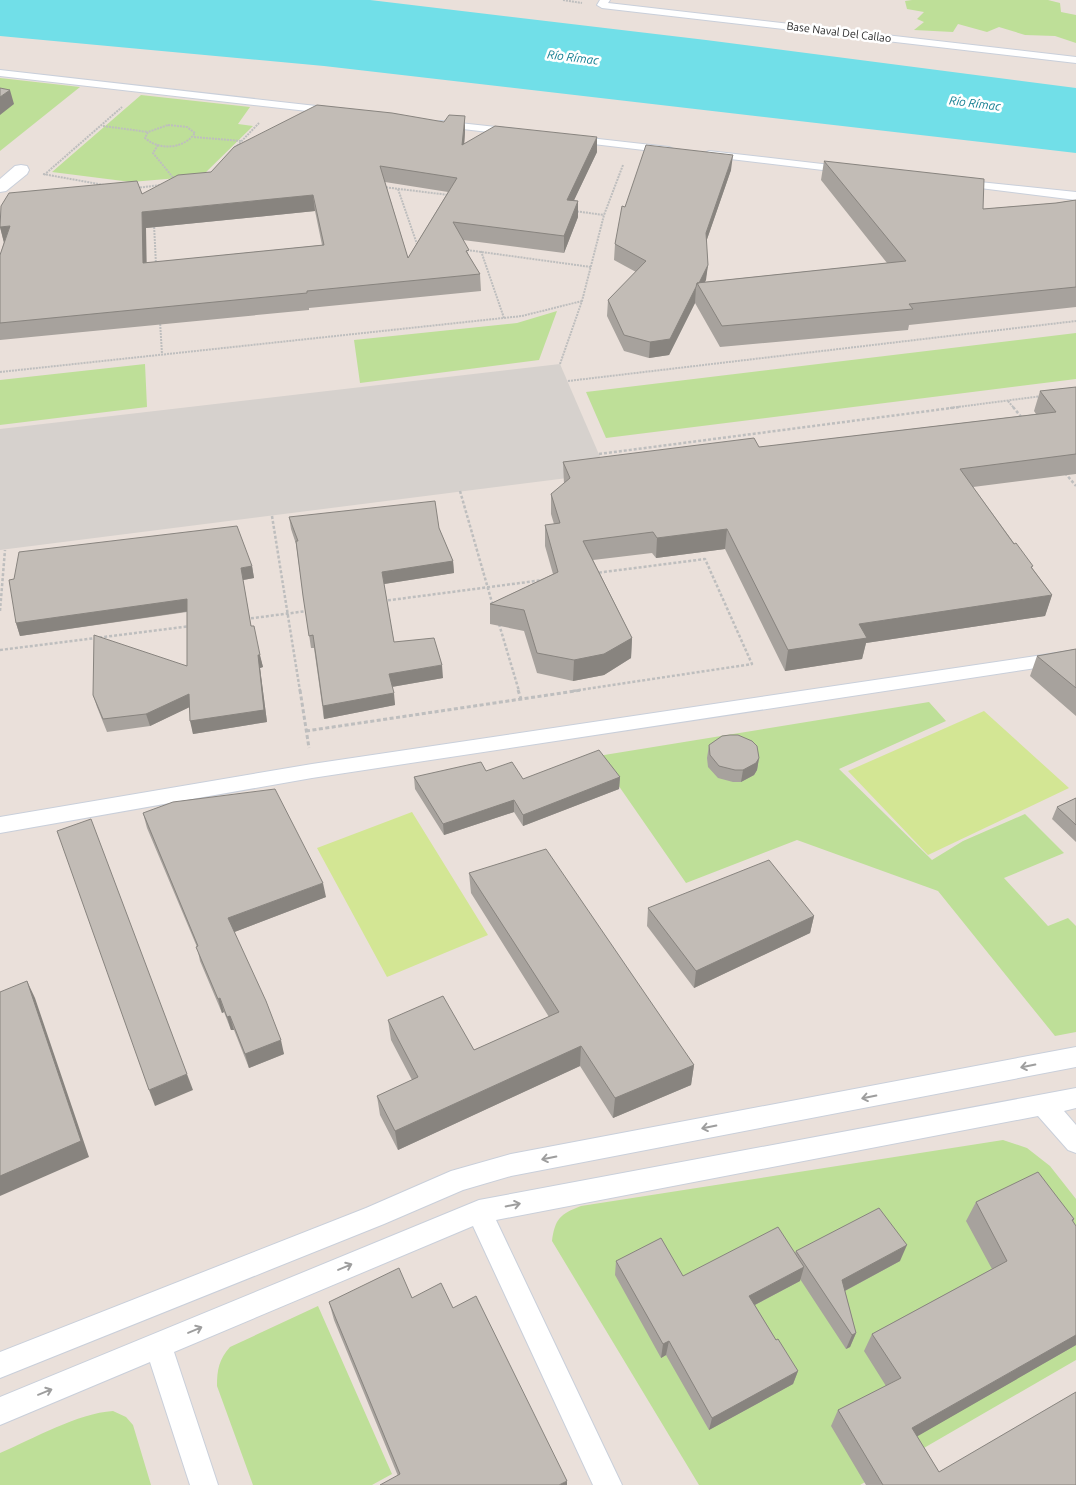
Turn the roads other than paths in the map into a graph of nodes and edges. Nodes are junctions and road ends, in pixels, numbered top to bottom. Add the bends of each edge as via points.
1 (603, 3) edge
2 (1076, 60) edge
3 (0, 73) edge
4 (346, 113) edge
5 (434, 123) edge
6 (523, 133) edge
7 (562, 138) edge
8 (680, 151) edge
9 (700, 153) edge
10 (21, 170) road end
11 (858, 171) edge
12 (947, 182) edge
13 (0, 187) edge
14 (1076, 196) edge
15 (1076, 656) edge
16 (0, 825) edge
17 (1076, 1057) edge
18 (1076, 1098) edge
19 (1043, 1104) junction
20 (1076, 1142) edge
21 (479, 1212) junction
22 (158, 1345) junction
23 (0, 1366) edge
24 (0, 1411) edge
25 (204, 1485) edge
26 (608, 1485) edge

1 - 2 lane, Base Naval Del Callao
3 - 4 lane
5 - 6 lane
7 - 8 lane
9 - 11 lane
10 - 13 street
12 - 14 lane
15 - 16 lane via 312,771
17 -> 23 lane via 511,1165 460,1179
18 - 19 lane
19 - 20 lane
21 -> 19 lane
22 -> 21 lane
21 - 26 lane
24 -> 22 lane
22 - 25 lane

